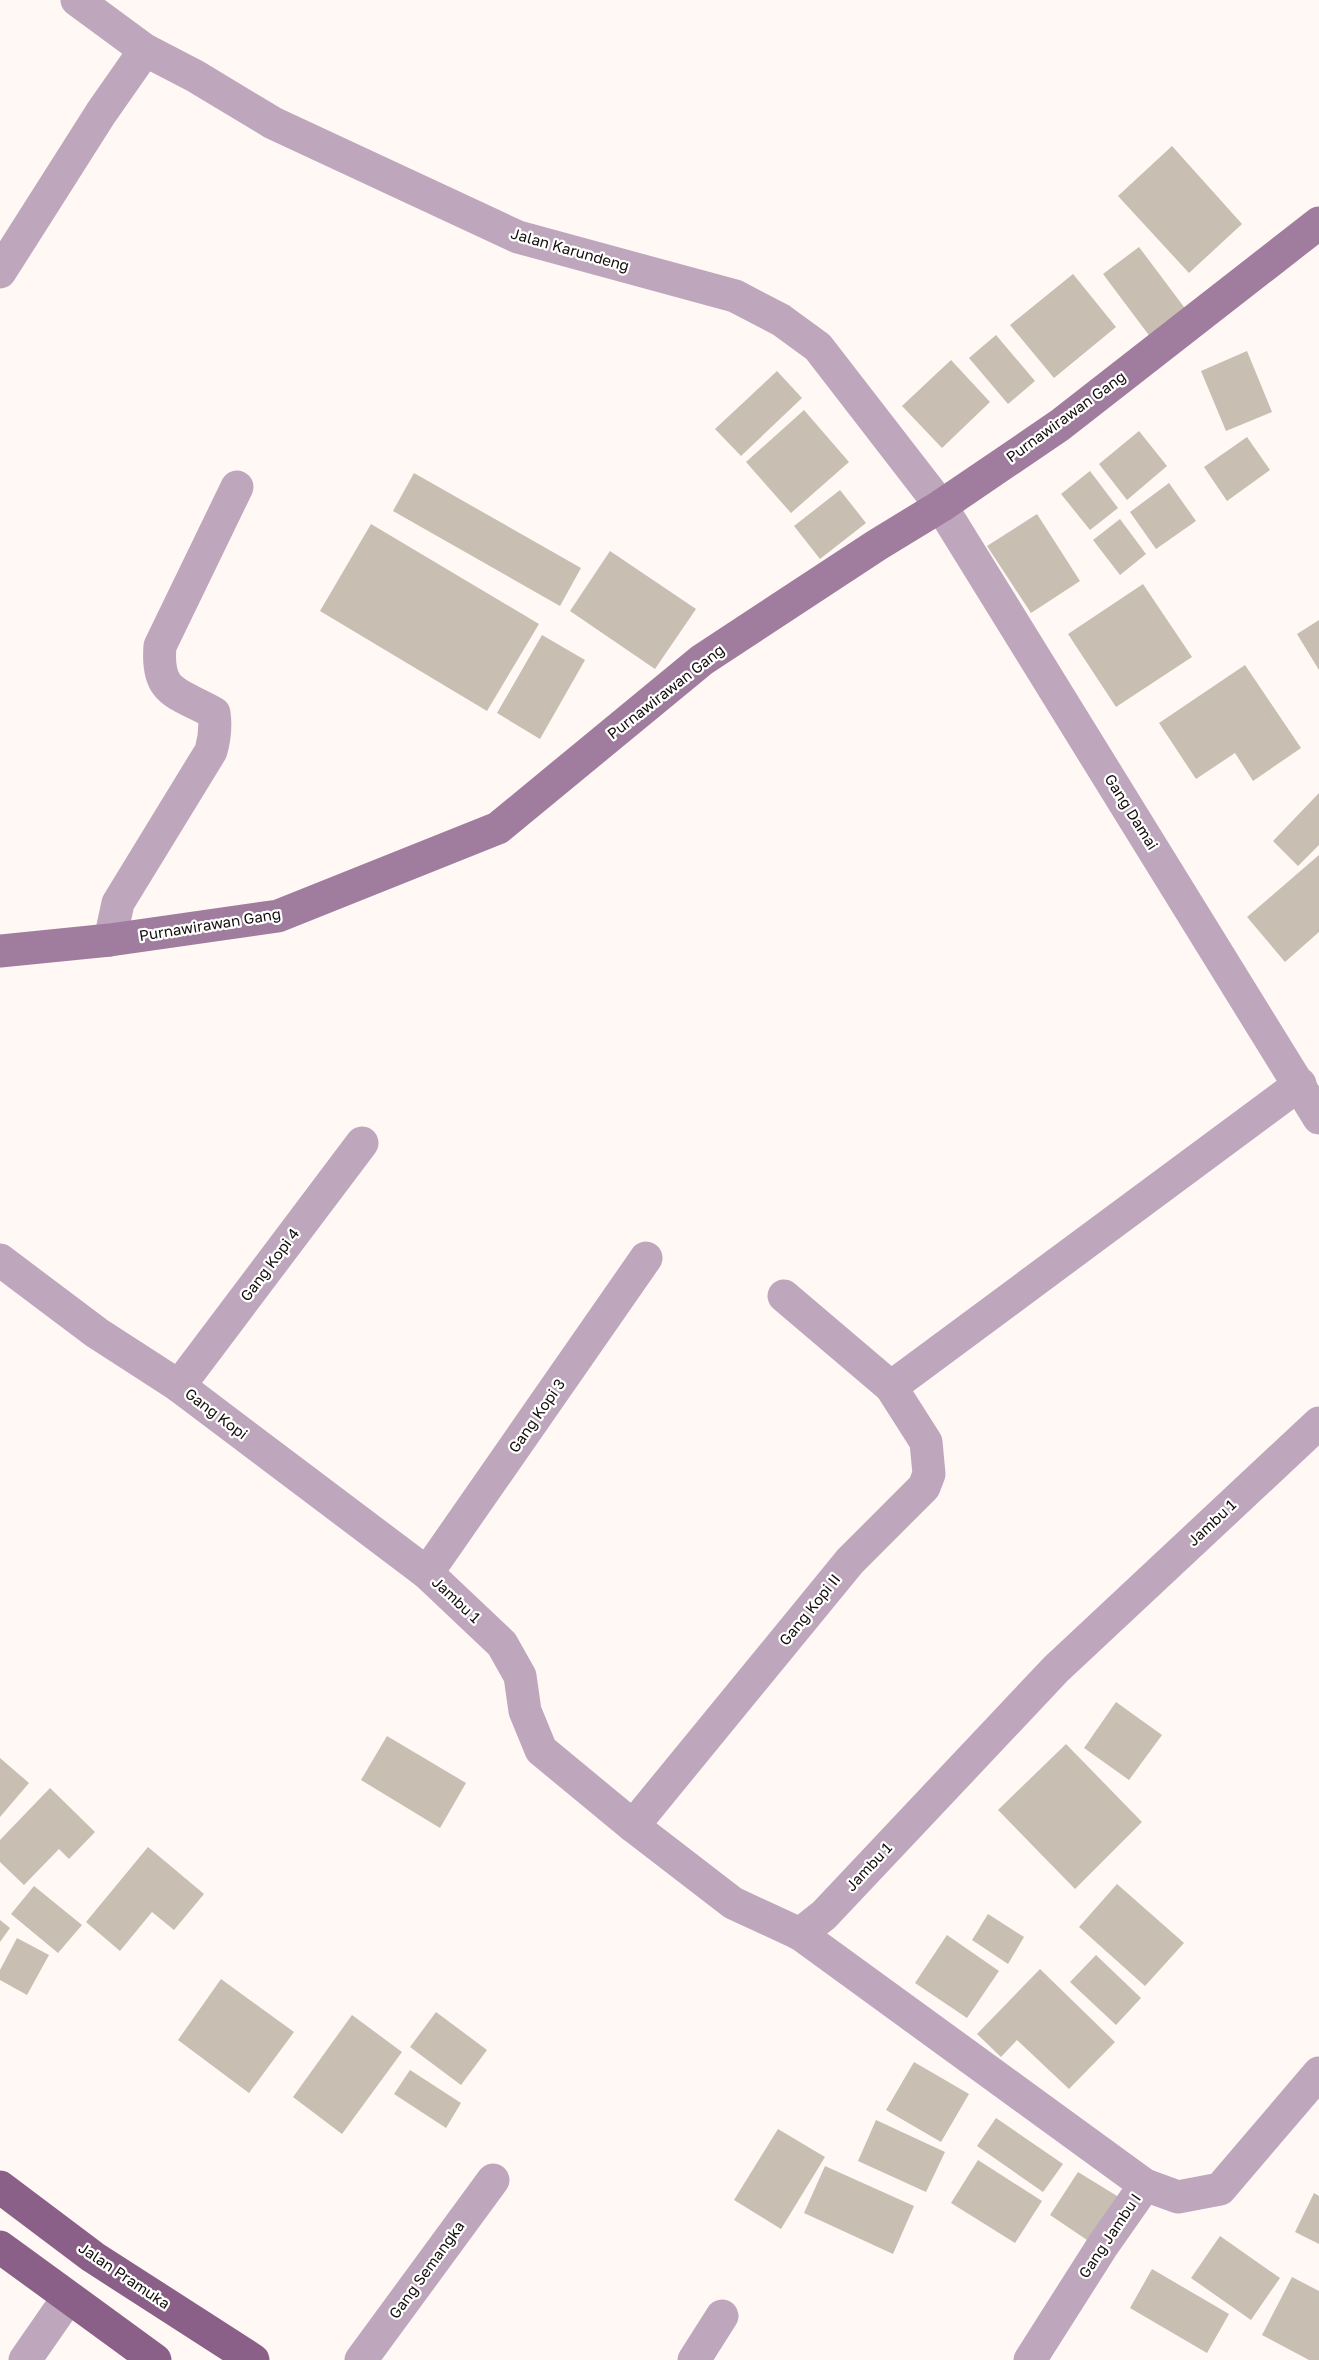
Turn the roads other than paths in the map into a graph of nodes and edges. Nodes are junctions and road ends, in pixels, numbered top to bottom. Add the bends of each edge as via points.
1 (77, 0) edge
2 (145, 50) junction
3 (1319, 223) edge
4 (0, 272) edge
5 (237, 487) dead end
6 (941, 506) junction
7 (111, 940) junction
8 (0, 951) edge
9 (1300, 1084) junction
10 (1319, 1118) edge
11 (362, 1143) dead end
12 (646, 1258) dead end
13 (0, 1260) edge
14 (784, 1296) dead end
15 (179, 1386) junction
16 (891, 1387) junction
17 (1319, 1423) edge
18 (428, 1573) junction
19 (633, 1826) junction
20 (800, 1934) junction
21 (1319, 2073) edge
22 (492, 2180) dead end
23 (1145, 2185) junction
24 (0, 2187) edge
25 (0, 2247) edge
26 (68, 2298) junction
27 (722, 2316) dead end
28 (25, 2360) edge
29 (155, 2360) edge
30 (253, 2360) edge
31 (361, 2360) edge
32 (694, 2360) edge
33 (1030, 2360) edge

1 - 2 street, Jalan Karundeng
2 - 4 street
2 - 6 street, Jalan Karundeng via 273,123 518,237 735,296 781,320 818,346
3 - 6 street, Purnawirawan Gang via 1060,425
5 - 7 street via 159,653 159,672 166,686 214,713 212,751 118,903
6 - 7 street, Purnawirawan Gang via 702,660 498,828 278,916
6 - 9 street, Gang Damai
7 - 8 street, Purnawirawan Gang
9 - 10 street, Gang Damai
9 - 16 street
11 - 15 street, Gang Kopi 4
12 - 18 street, Gang Kopi 3
13 - 15 street, Gang Kopi via 97,1333
14 - 16 street, Gang Kopi II
15 - 18 street, Gang Kopi
16 - 19 street, Gang Kopi II via 926,1442 929,1474 924,1487 850,1561
17 - 20 street, Jambu 1 via 1056,1669 824,1915
18 - 19 street, Jambu 1 via 502,1644 520,1677 525,1711 541,1750
19 - 20 street, Jambu 1 via 733,1903
20 - 23 street
21 - 23 street, Gang Jambu I via 1220,2189 1178,2197
22 - 31 street, Gang Semangka
23 - 33 street, Gang Jambu I
24 - 30 main road, Jalan Pramuka via 93,2257
25 - 26 main road
26 - 28 street
26 - 29 main road
27 - 32 street

